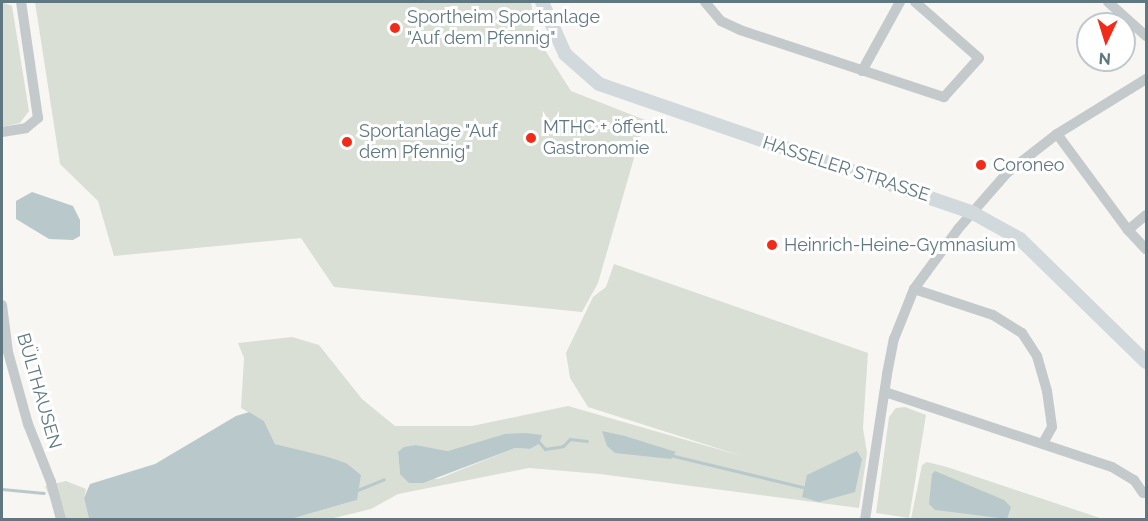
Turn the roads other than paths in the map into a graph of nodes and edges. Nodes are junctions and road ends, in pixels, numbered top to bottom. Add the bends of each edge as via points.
1 (21, 2) edge
2 (542, 2) edge
3 (705, 2) edge
4 (900, 2) edge
5 (915, 2) edge
6 (1108, 2) edge
7 (1146, 36) edge
8 (862, 71) junction
9 (1146, 79) edge
10 (2, 132) edge
11 (1056, 134) junction
12 (973, 213) junction
13 (1146, 215) edge
14 (1128, 230) junction
15 (1146, 249) edge
16 (914, 289) junction
17 (2, 305) edge
18 (1146, 362) edge
19 (885, 392) junction
20 (1043, 443) junction
21 (1143, 493) dead end
22 (61, 519) edge
23 (865, 519) edge

1 - 10 street via 38,118 26,129
2 - 12 main road, HASSELER STRASSE via 565,54 599,84
3 - 8 street via 722,21 740,30
4 - 8 street
5 - 8 street via 979,58 944,97
6 - 7 street
9 - 11 street
11 - 12 street via 1007,173
11 - 14 street
12 - 16 street
12 - 18 main road, HASSELER STRASSE via 1020,239
13 - 14 street
14 - 15 street
16 - 19 street via 894,339
16 - 20 street via 993,315 1022,333 1037,356 1047,391 1052,427
17 - 22 street, BÜLTHAUSEN via 8,352
19 - 20 street
19 - 23 street
20 - 21 street via 1112,467 1134,480

